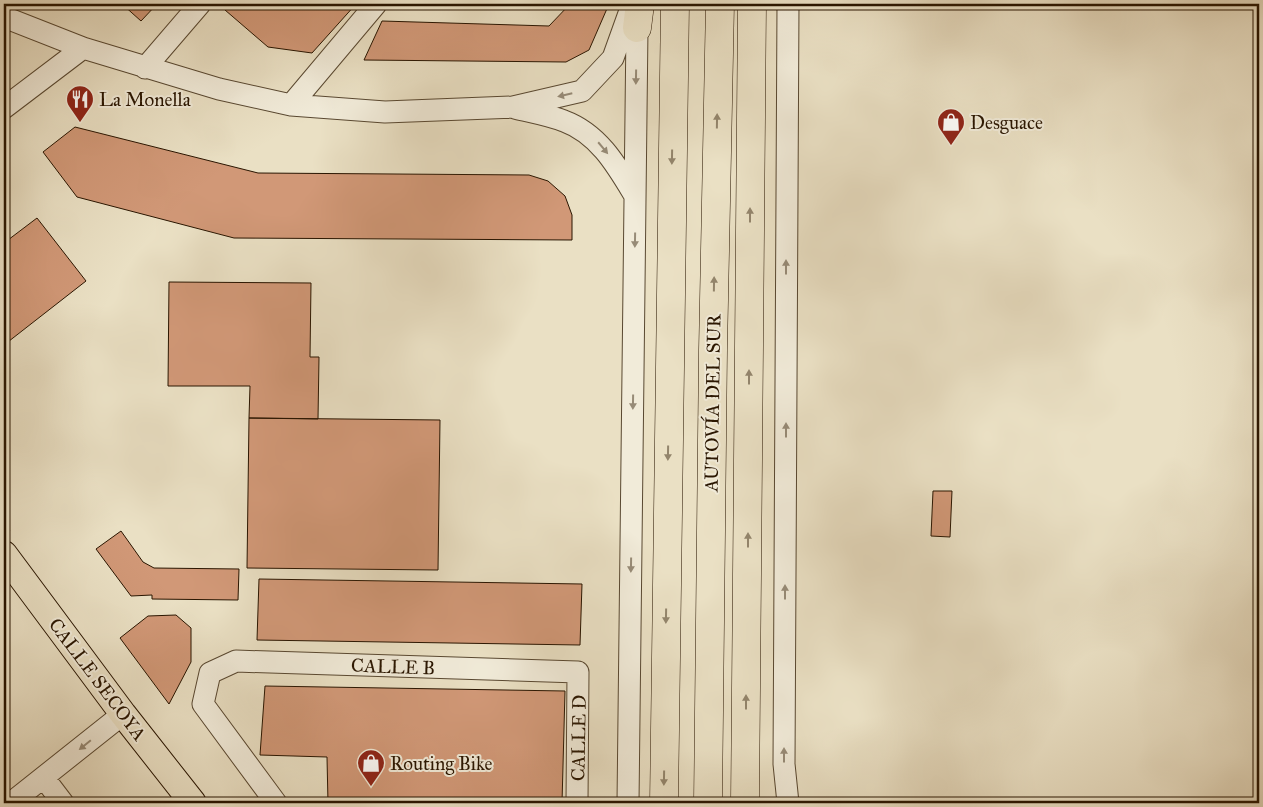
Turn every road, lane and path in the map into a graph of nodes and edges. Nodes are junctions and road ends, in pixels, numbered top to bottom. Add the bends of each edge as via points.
1 (200, 4) edge
2 (376, 4) edge
3 (675, 4) edge
4 (720, 4) edge
5 (752, 4) edge
6 (788, 4) edge
7 (635, 10) edge
8 (4, 17) edge
9 (83, 48) junction
10 (145, 68) junction
11 (291, 105) junction
12 (513, 107) junction
13 (4, 108) edge
14 (635, 196) junction
15 (4, 554) edge
16 (578, 672) joint
17 (123, 714) junction
18 (44, 778) junction
19 (11, 803) edge
20 (63, 803) edge
21 (193, 803) edge
22 (276, 803) edge
23 (577, 803) edge
24 (628, 803) edge
25 (664, 803) edge
26 (708, 803) edge
27 (745, 803) edge
28 (788, 803) edge

1 - 10 street
2 - 11 street
3 -> 25 highway
26 -> 4 highway, AUTOVÍA DEL SUR
27 -> 5 highway
28 -> 6 street via 784,764
7 -> 12 street via 613,58 582,91
7 -> 14 street
8 - 9 street
9 - 10 street
9 - 13 street
10 - 11 street
11 - 12 street via 385,112
12 -> 14 street via 565,121 596,141 615,162
14 -> 24 street
15 - 17 main road, CALLE SECOYA
16 - 22 street, CALLE B via 236,661 210,673 203,704
16 - 23 street, CALLE D
17 -> 18 street
17 - 21 main road, CALLE SECOYA
18 - 19 street
18 - 20 street

